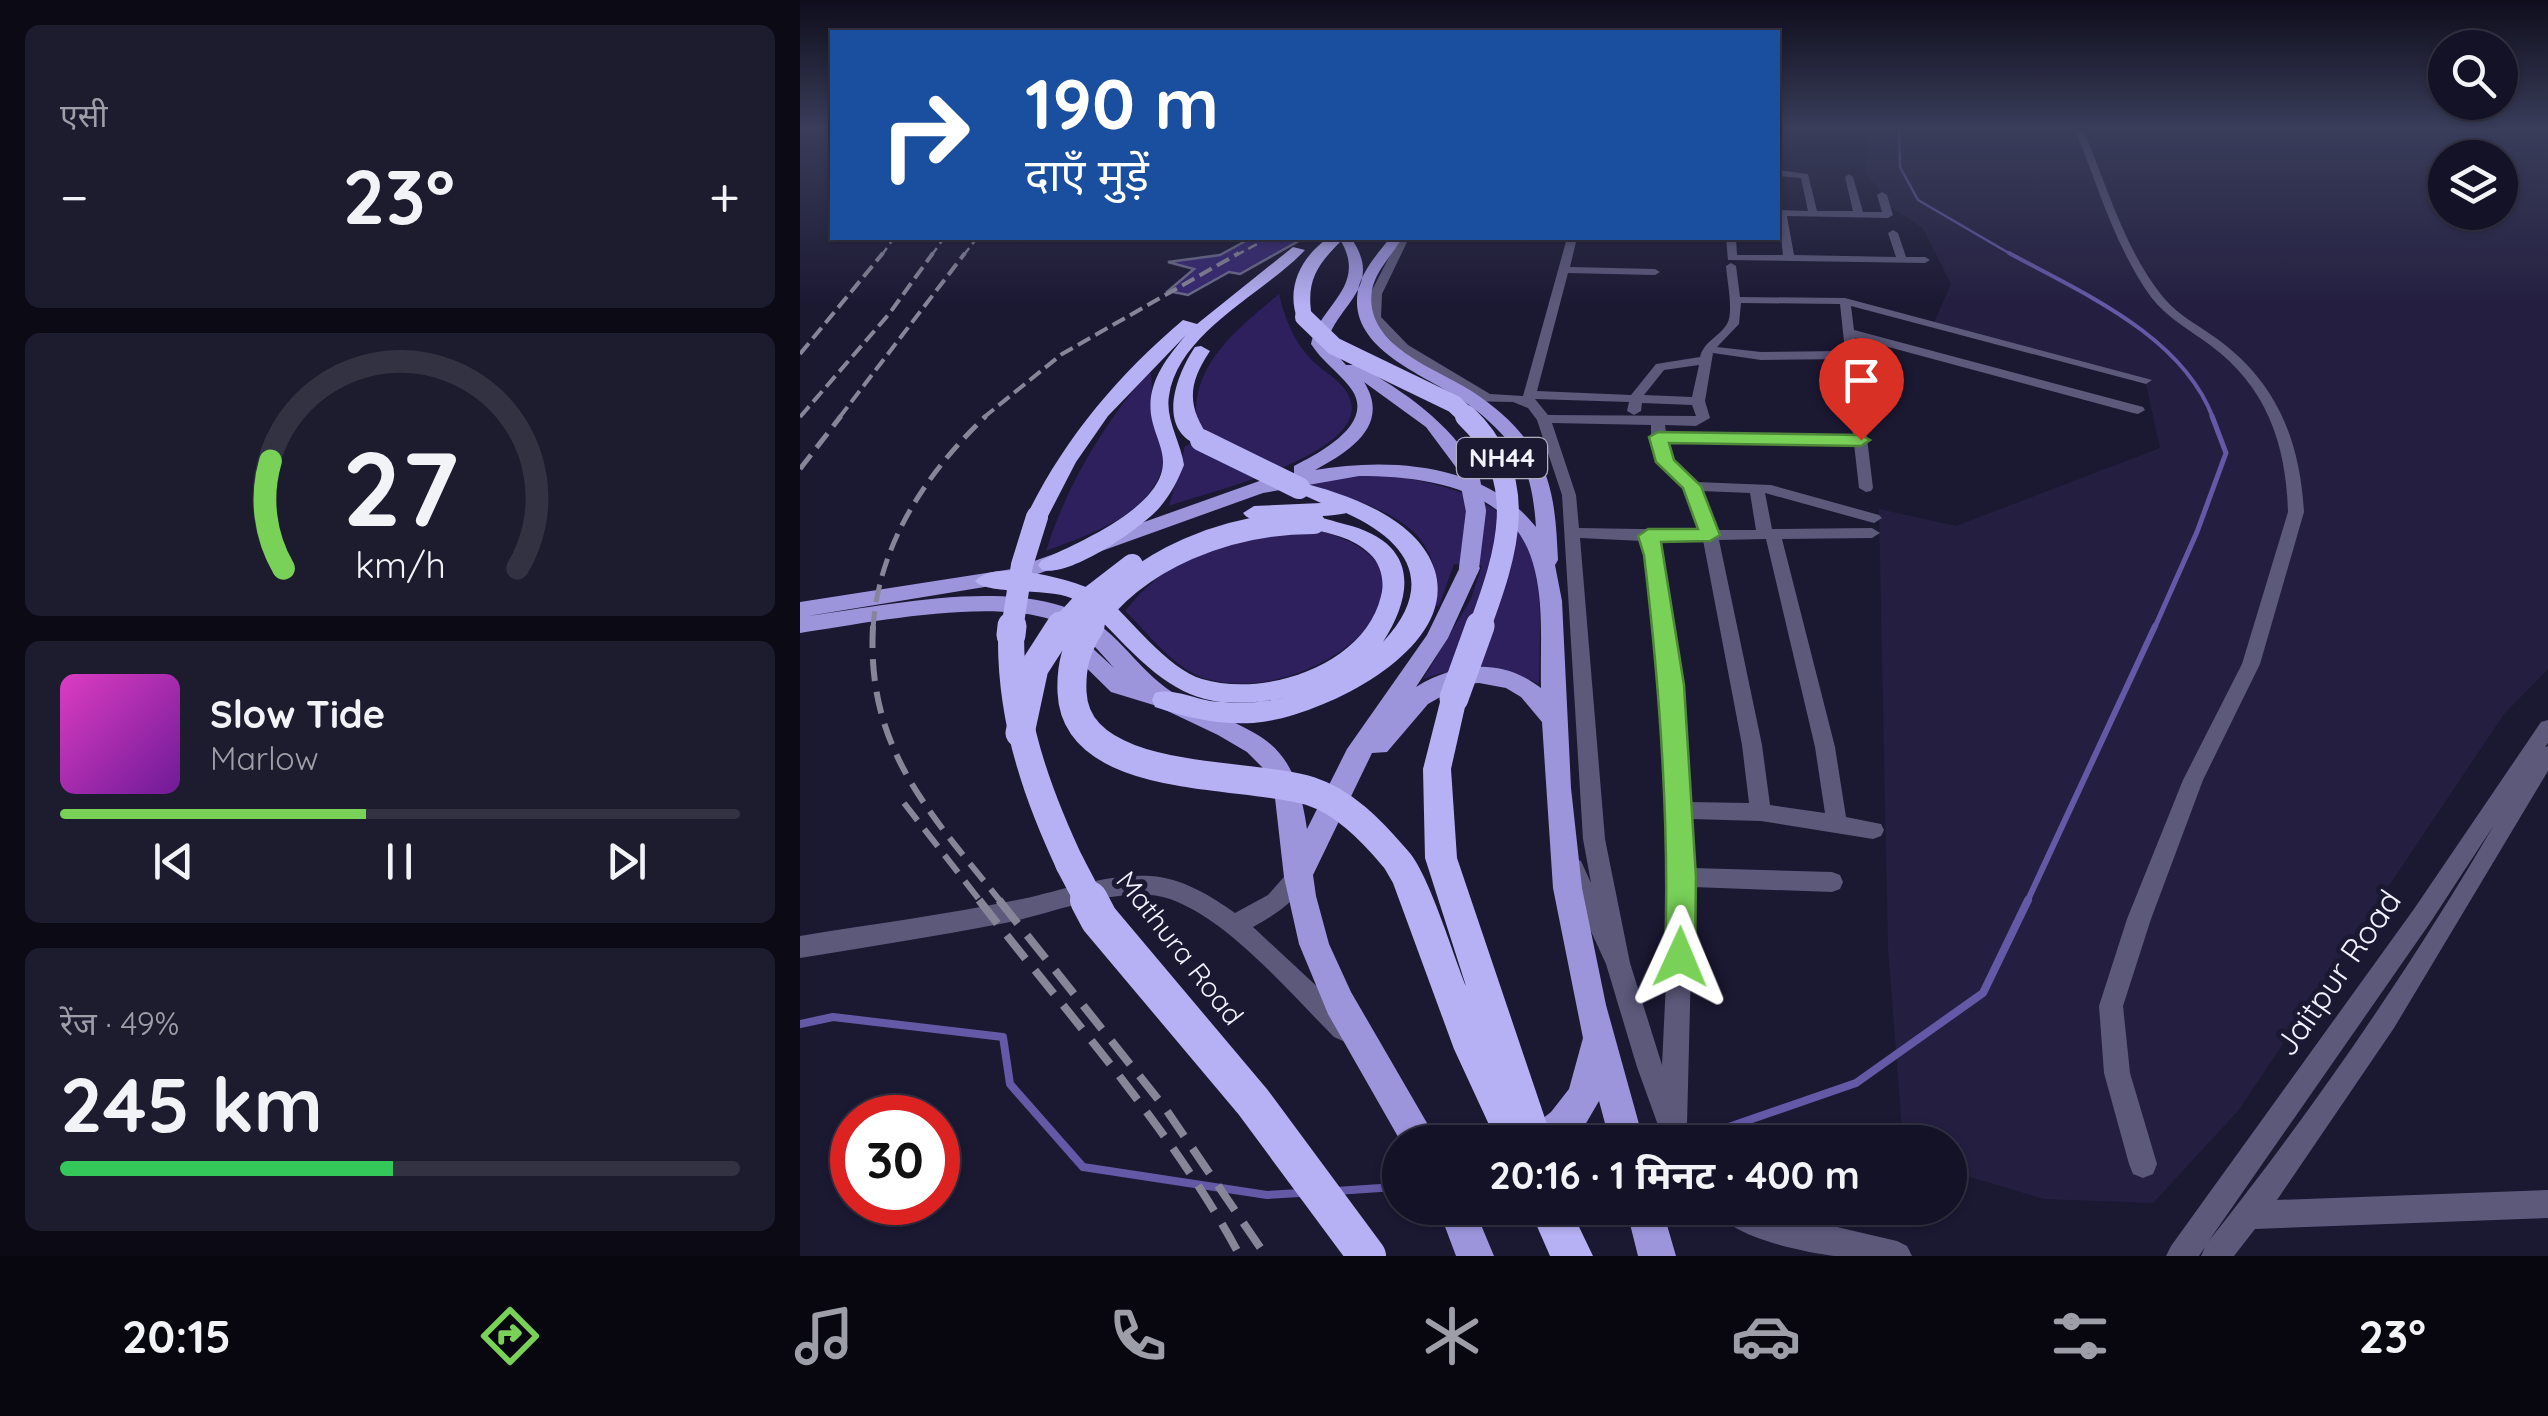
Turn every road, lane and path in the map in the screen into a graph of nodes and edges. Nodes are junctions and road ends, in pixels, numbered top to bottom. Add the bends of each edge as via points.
1 (1808, 188) edge
2 (1852, 188) edge
3 (2101, 188) edge
4 (1882, 196) dead end
5 (1780, 213) edge
6 (1813, 213) junction
7 (1859, 214) junction
8 (1892, 233) dead end
9 (1395, 240) edge
10 (1403, 240) edge
11 (1572, 240) edge
12 (1731, 240) edge
13 (1329, 241) edge
14 (1789, 260) junction
15 (1902, 260) junction
16 (1925, 260) dead end
17 (1732, 266) dead end
18 (1564, 270) junction
19 (1655, 272) dead end
20 (1733, 300) junction
21 (1846, 301) junction
22 (1850, 333) junction
23 (1706, 355) junction
24 (1852, 355) junction
25 (1330, 358) junction
26 (2146, 380) dead end
27 (1478, 397) junction
28 (1529, 398) junction
29 (1636, 400) junction
30 (1698, 400) junction
31 (2138, 410) dead end
32 (1544, 419) junction
33 (1633, 422) junction
34 (1658, 430) junction
35 (1861, 440) junction
36 (1692, 486) junction
37 (1259, 488) junction
38 (1757, 488) junction
39 (1866, 488) dead end
40 (1384, 525) junction
41 (1573, 532) junction
42 (1769, 534) junction
43 (1710, 535) junction
44 (1648, 536) junction
45 (1050, 564) junction
46 (1550, 574) junction
47 (987, 582) junction
48 (800, 600) edge
49 (909, 606) junction
50 (800, 610) edge
51 (847, 611) junction
52 (800, 628) edge
53 (1169, 687) junction
54 (1554, 720) junction
55 (2548, 727) edge
56 (1020, 732) junction
57 (2548, 754) edge
58 (1338, 794) junction
59 (1679, 810) junction
60 (1762, 812) junction
61 (1836, 824) junction
62 (1873, 830) dead end
63 (1562, 834) junction
64 (1298, 876) junction
65 (1682, 877) junction
66 (1832, 882) dead end
67 (1234, 926) junction
68 (800, 947) edge
69 (1618, 964) junction
70 (1596, 1026) junction
71 (1359, 1042) junction
72 (1413, 1125) edge
73 (1509, 1125) edge
74 (1531, 1125) edge
75 (1562, 1125) edge
76 (1622, 1125) edge
77 (1672, 1125) edge
78 (1676, 1125) edge
79 (2143, 1164) dead end
80 (2548, 1204) edge
81 (2250, 1215) junction
82 (1463, 1225) edge
83 (1556, 1225) edge
84 (1562, 1225) edge
85 (1649, 1225) edge
86 (1763, 1225) edge
87 (1367, 1256) edge
88 (1475, 1256) edge
89 (1572, 1256) edge
90 (1657, 1256) edge
91 (1896, 1256) edge
92 (2182, 1256) edge
93 (2216, 1256) edge

1 - 6 street
2 - 7 street
3 - 79 street via 2154,293 2241,362 2278,413 2296,486 2296,512 2251,664 2193,780 2111,1006 2116,1073
4 - 7 street via 1890,214
5 - 6 street
5 - 14 street
6 - 7 street
8 - 15 street
9 - 27 main road via 1367,284 1369,323 1396,353
10 - 27 street via 1376,294 1375,318 1404,348
11 - 18 street
12 - 14 street via 1732,258
13 - 25 main road via 1357,260 1343,306 1320,334
13 - 40 highway, bridge via 1200,352 1184,378 1181,409 1191,429 1223,454
13 - 45 highway via 1218,315 1168,370 1159,409 1174,465 1158,496 1111,535
13 - 56 highway, Mathura Road, bridge via 1232,292 1155,353 1108,402 1062,468 1036,518 1015,595 1009,677
13 - 74 highway, NH44, bridge via 1298,292 1312,329 1343,352 1428,388 1473,417 1510,477 1502,557 1442,740 1436,802 1450,893
14 - 15 street
15 - 16 street
17 - 20 street
18 - 19 street
18 - 28 street
20 - 21 street
20 - 23 street via 1732,324
21 - 22 street
21 - 26 street
22 - 24 street
22 - 31 street
23 - 24 street
23 - 29 street via 1662,365
23 - 30 street
24 - 35 street
25 - 37 main road via 1364,394 1359,428 1317,462
25 - 58 main road, bridge via 1433,422 1452,442 1468,470 1476,512 1469,568 1438,638 1372,729
27 - 28 street
27 - 46 main road via 1531,460 1544,504
28 - 29 street
28 - 32 street
29 - 30 street
29 - 33 street
30 - 34 street via 1700,421
32 - 33 street
32 - 41 street via 1569,494
33 - 34 street
34 - 35 street
34 - 36 street via 1666,462
35 - 39 street
36 - 38 street
36 - 43 street
37 - 45 main road
37 - 46 main road via 1356,470 1455,482 1519,518
38 - 42 street
38 - 42 street via 1873,526
40 - 53 highway via 1417,557 1424,583 1416,618 1393,650 1354,680 1258,712 1210,712
40 - 56 highway, bridge via 1321,509 1272,510 1209,526 1154,552 1102,587 1060,630 1028,685
41 - 44 street
41 - 69 street via 1594,839
42 - 43 street
42 - 61 street via 1825,746
43 - 44 street
43 - 60 street
44 - 59 street via 1672,685
45 - 47 main road
46 - 54 main road
47 - 49 main road
47 - 53 highway via 1051,582 1079,591 1133,634
48 - 51 main road via 838,596
49 - 51 main road
49 - 53 main road via 1036,620 1061,633 1119,686
50 - 51 main road
51 - 52 main road
53 - 64 main road via 1275,763
53 - 73 highway, bridge via 1273,690 1319,677 1380,631 1396,600 1392,562 1364,536 1314,523 1246,528 1205,542 1113,600 1079,646 1069,689 1090,734 1123,758 1310,792 1375,834 1406,878
54 - 58 main road via 1536,693 1514,680 1470,676 1440,683 1414,701
54 - 63 main road
55 - 92 street, Jaitpur Road
56 - 87 highway, Mathura Road, bridge via 1042,807 1099,919 1252,1102
57 - 81 street, Jaitpur Road via 2328,1105
58 - 64 main road
59 - 60 street
59 - 65 street
60 - 61 street
61 - 62 street
63 - 69 street
63 - 70 main road
64 - 67 street via 1276,902
64 - 71 main road via 1322,966
65 - 66 street
65 - 78 street
67 - 68 street via 1171,889 1137,886
67 - 71 street
69 - 77 street
70 - 75 main road via 1584,1098
70 - 76 main road
71 - 72 main road
80 - 81 street
81 - 93 street, Jaitpur Road
82 - 88 main road
83 - 89 highway
84 - 89 highway
85 - 90 main road
86 - 91 street

